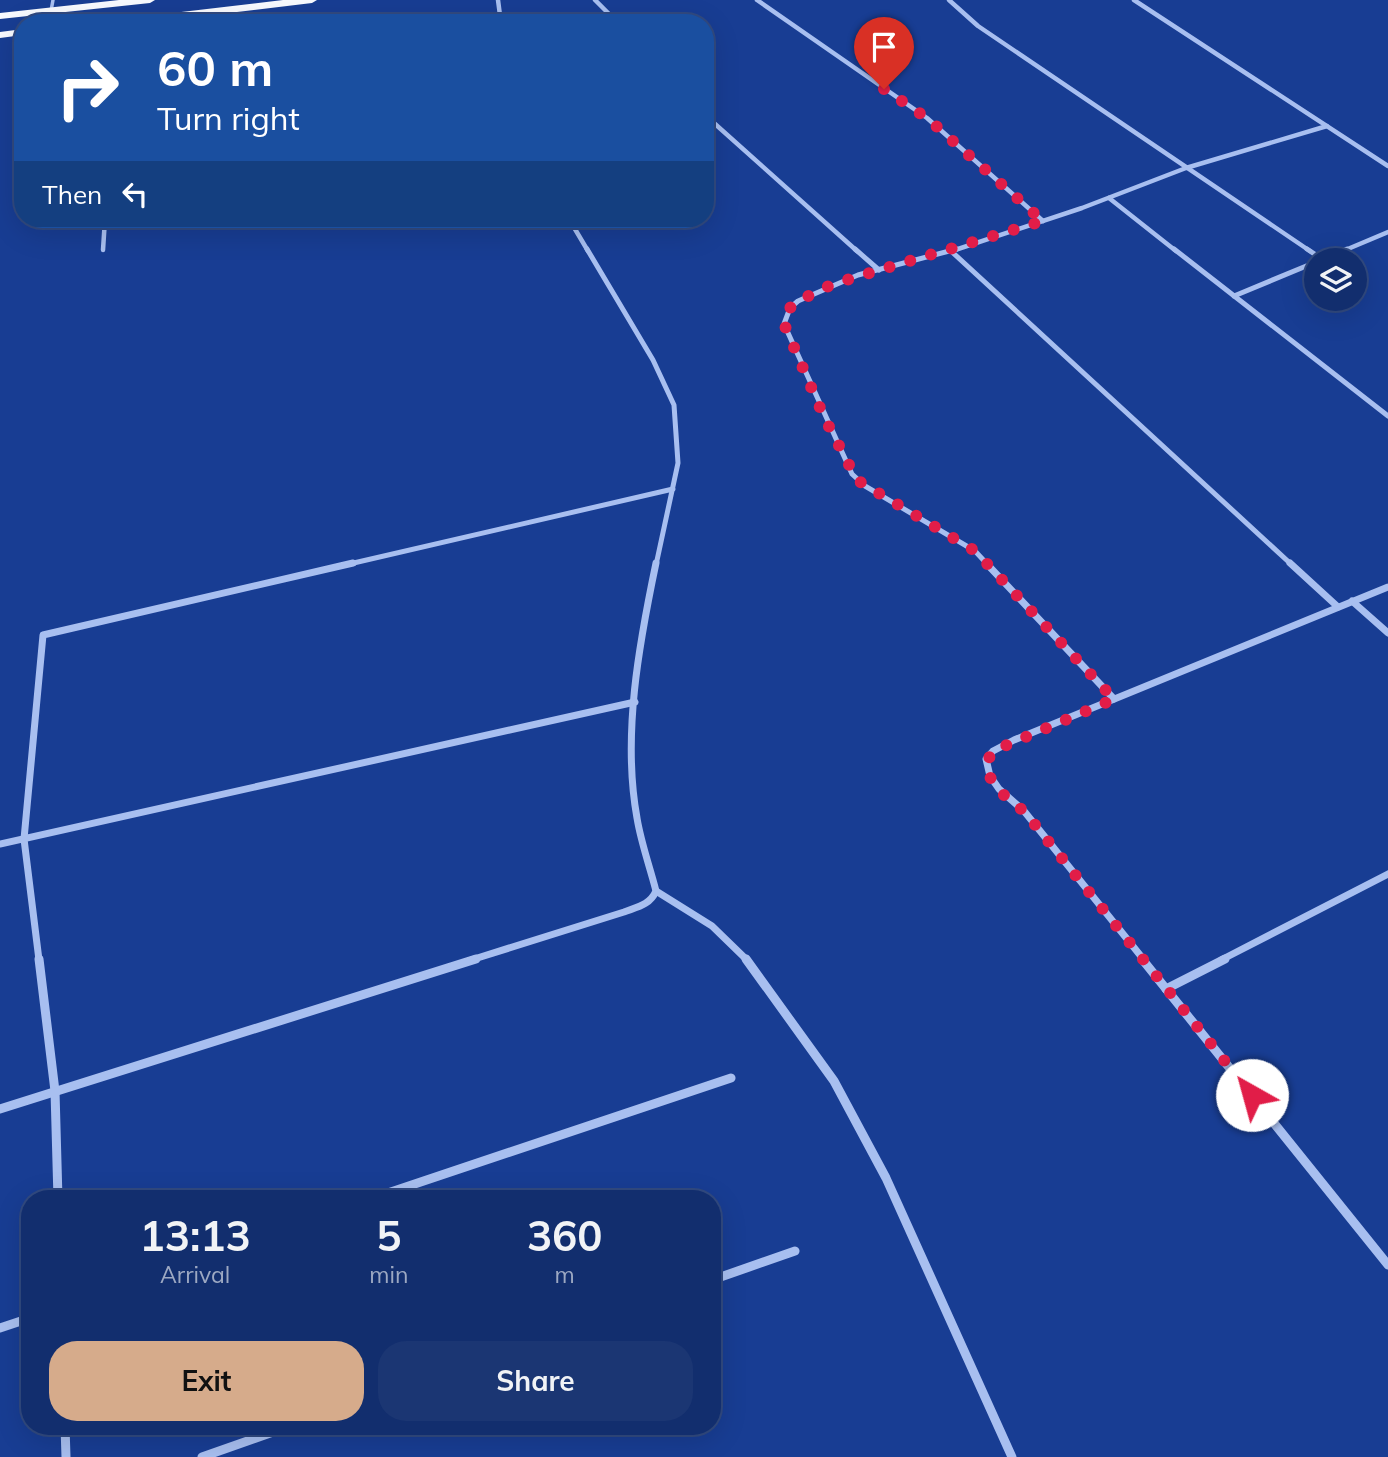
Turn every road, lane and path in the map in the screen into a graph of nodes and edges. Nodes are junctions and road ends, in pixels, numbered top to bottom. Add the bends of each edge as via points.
1 (150, 0) edge
2 (312, 0) edge
3 (596, 0) edge
4 (757, 0) edge
5 (949, 0) edge
6 (1134, 0) edge
7 (52, 5) edge
8 (191, 14) edge
9 (609, 14) edge
10 (0, 16) edge
11 (714, 123) edge
12 (1327, 126) junction
13 (1388, 166) edge
14 (1186, 168) junction
15 (1109, 198) junction
16 (1043, 221) junction
17 (104, 228) edge
18 (574, 228) edge
19 (1388, 232) edge
20 (1350, 248) edge
21 (103, 250) dead end
22 (951, 251) junction
23 (1304, 251) edge
24 (1304, 267) edge
25 (879, 270) junction
26 (1234, 296) junction
27 (1388, 416) edge
28 (673, 489) junction
29 (1388, 587) edge
30 (1352, 601) junction
31 (1338, 607) junction
32 (1388, 633) edge
33 (1114, 699) junction
34 (635, 702) junction
35 (24, 839) junction
36 (0, 844) edge
37 (1388, 874) edge
38 (656, 891) junction
39 (1167, 989) junction
40 (731, 1078) dead end
41 (55, 1090) junction
42 (0, 1109) edge
43 (58, 1190) edge
44 (397, 1190) edge
45 (795, 1251) dead end
46 (1388, 1265) edge
47 (721, 1277) edge
48 (21, 1321) edge
49 (0, 1328) edge
50 (65, 1435) edge
51 (264, 1435) edge
52 (66, 1457) edge
53 (202, 1457) edge
54 (1012, 1457) edge

1 - 7 highway
2 - 8 highway
3 - 9 street
4 - 16 street via 927,118
5 - 14 street via 978,26
6 - 12 street
7 - 10 highway
11 - 25 street
12 - 13 street
12 - 14 street
14 - 15 street
14 - 23 street
15 - 16 street
15 - 26 street
16 - 22 street
17 - 21 street
18 - 28 street via 653,360 674,405 678,463
19 - 20 street
22 - 25 street
22 - 31 street
24 - 26 street
25 - 33 street via 813,293 785,316 784,324 852,474 975,551
26 - 27 street
28 - 34 street via 655,569
28 - 35 street via 43,635
29 - 30 street
30 - 31 street
30 - 32 street
31 - 33 street
33 - 39 street via 993,751 986,759 987,767 1002,794 1024,811
34 - 35 street
34 - 38 street via 632,758 637,818
35 - 36 street
35 - 41 street
37 - 39 street
38 - 41 street via 644,905 624,912
38 - 54 street via 712,926 744,956 834,1082 886,1178
39 - 46 street
40 - 44 street
41 - 42 street
41 - 43 street
45 - 47 street
48 - 49 street
50 - 52 street
51 - 53 street

